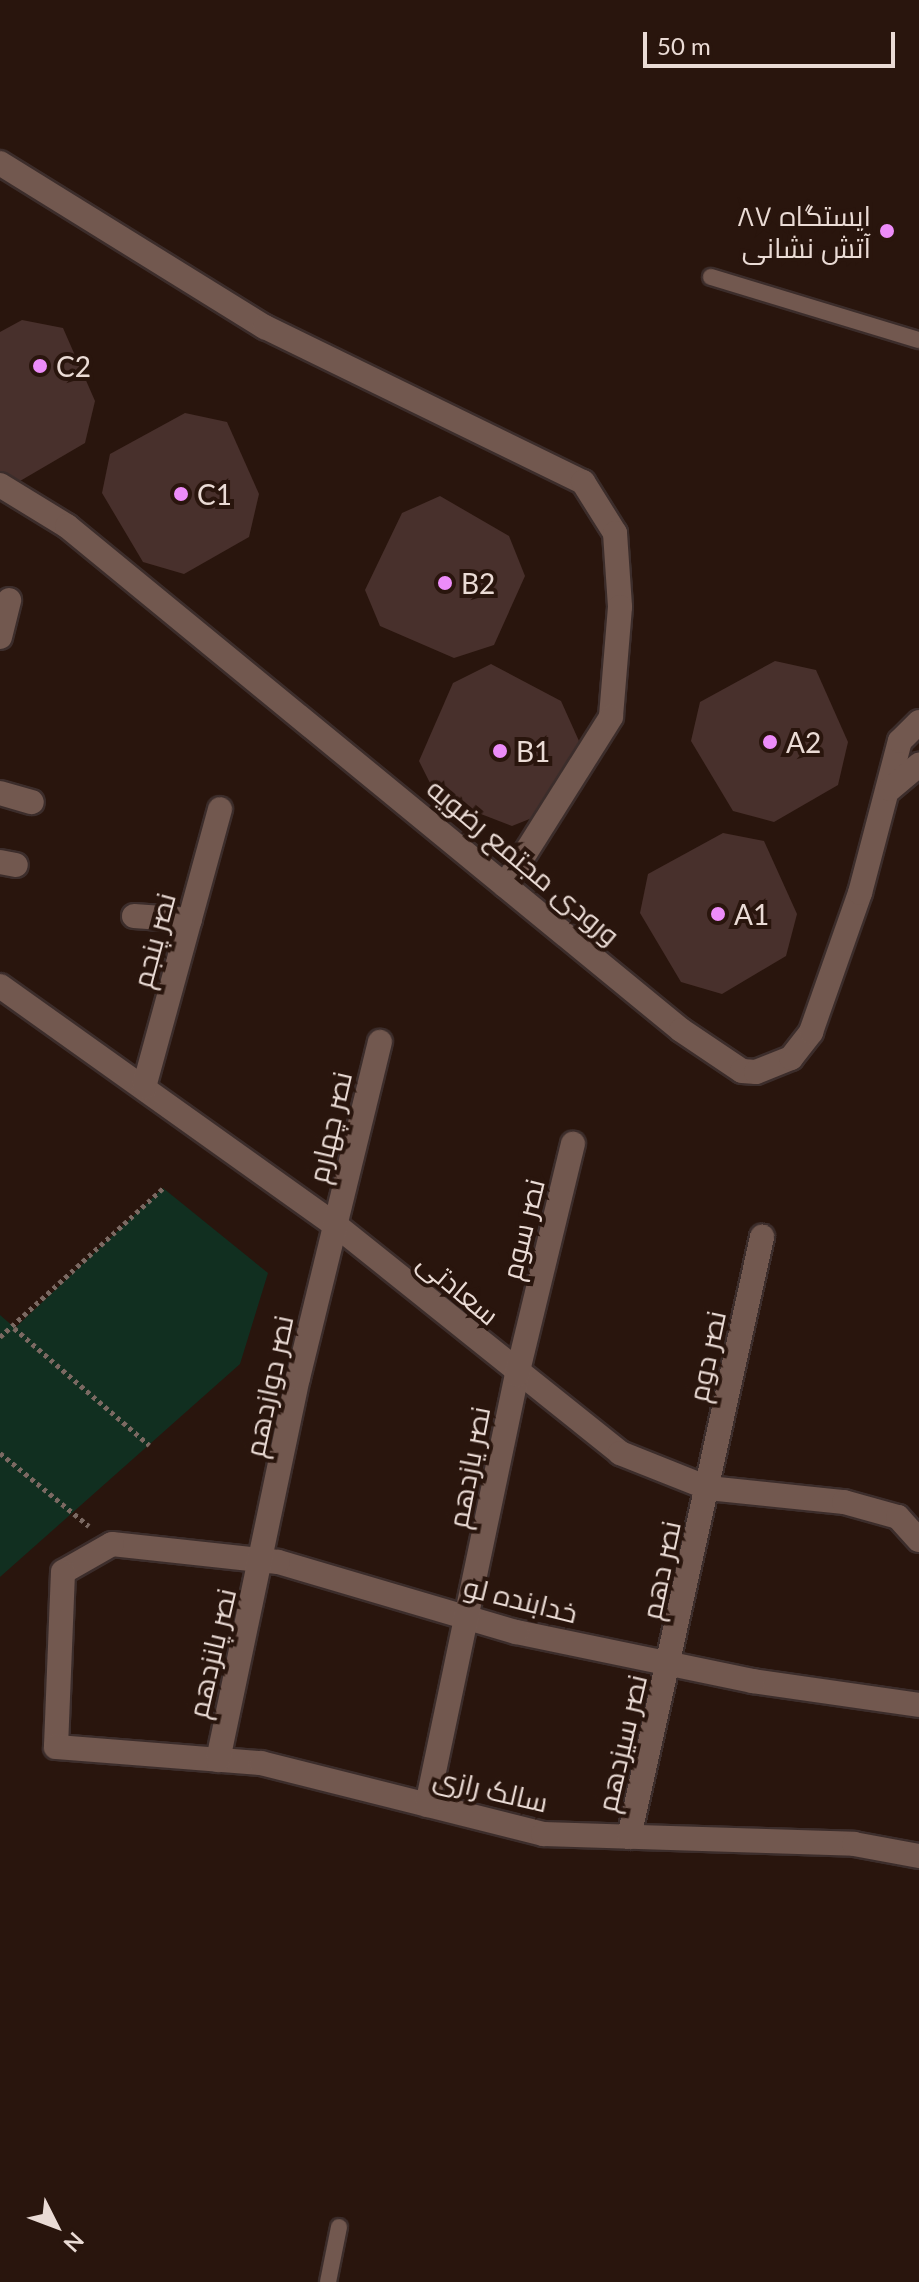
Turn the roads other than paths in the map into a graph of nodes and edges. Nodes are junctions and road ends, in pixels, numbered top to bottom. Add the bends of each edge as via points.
1 (0, 163) edge
2 (711, 277) dead end
3 (919, 340) edge
4 (0, 485) edge
5 (9, 600) dead end
6 (1, 632) edge
7 (919, 722) edge
8 (919, 765) edge
9 (890, 789) junction
10 (0, 793) edge
11 (32, 802) dead end
12 (220, 809) dead end
13 (505, 885) junction
14 (134, 916) dead end
15 (190, 920) junction
16 (0, 986) edge
17 (380, 1042) dead end
18 (144, 1087) junction
19 (573, 1144) dead end
20 (337, 1226) junction
21 (762, 1237) dead end
22 (517, 1375) junction
23 (708, 1488) junction
24 (919, 1540) edge
25 (263, 1560) junction
26 (469, 1618) junction
27 (670, 1664) junction
28 (919, 1705) edge
29 (54, 1746) joint
30 (218, 1760) junction
31 (427, 1805) junction
32 (629, 1837) junction
33 (919, 1856) edge
34 (339, 2227) dead end
35 (328, 2282) edge

1 - 13 street via 265,327 583,482 615,533 620,607 611,717
2 - 3 lane
4 - 13 street, ورودی مجتمع رضویه via 67,526
5 - 6 street
7 - 9 street, ورودی مجتمع رضویه via 900,741
8 - 9 street
9 - 13 street, ورودی مجتمع رضویه via 811,1032 791,1058 756,1072 723,1063
10 - 11 street
12 - 15 street, نصر پنجم
14 - 15 street
15 - 18 street, نصر پنجم
16 - 18 street, سعادتی
17 - 20 street, نصر چهارم
18 - 20 street, سعادتی
19 - 22 street, نصر سوم
20 - 22 street, سعادتی
20 - 25 street, نصر دوازدهم via 298,1378
21 - 23 street, نصر دوم
22 - 23 street, سعادتی via 620,1453
22 - 26 street, نصر یازدهم
23 - 24 street, سعادتی via 844,1502 898,1517
23 - 27 street, نصر دهم
25 - 26 street, خدابنده لو
25 - 29 street, خدابنده لو via 112,1544 63,1572
25 - 30 street, نصر پانزدهم
26 - 27 street, خدابنده لو
26 - 31 street, نصر یازدهم
27 - 28 street, خدابنده لو
27 - 32 street, نصر سیزدهم
29 - 30 street, سالک رازی
30 - 31 street, سالک رازی via 261,1763
31 - 32 street, سالک رازی via 543,1834
32 - 33 street, سالک رازی via 854,1844
34 - 35 lane

